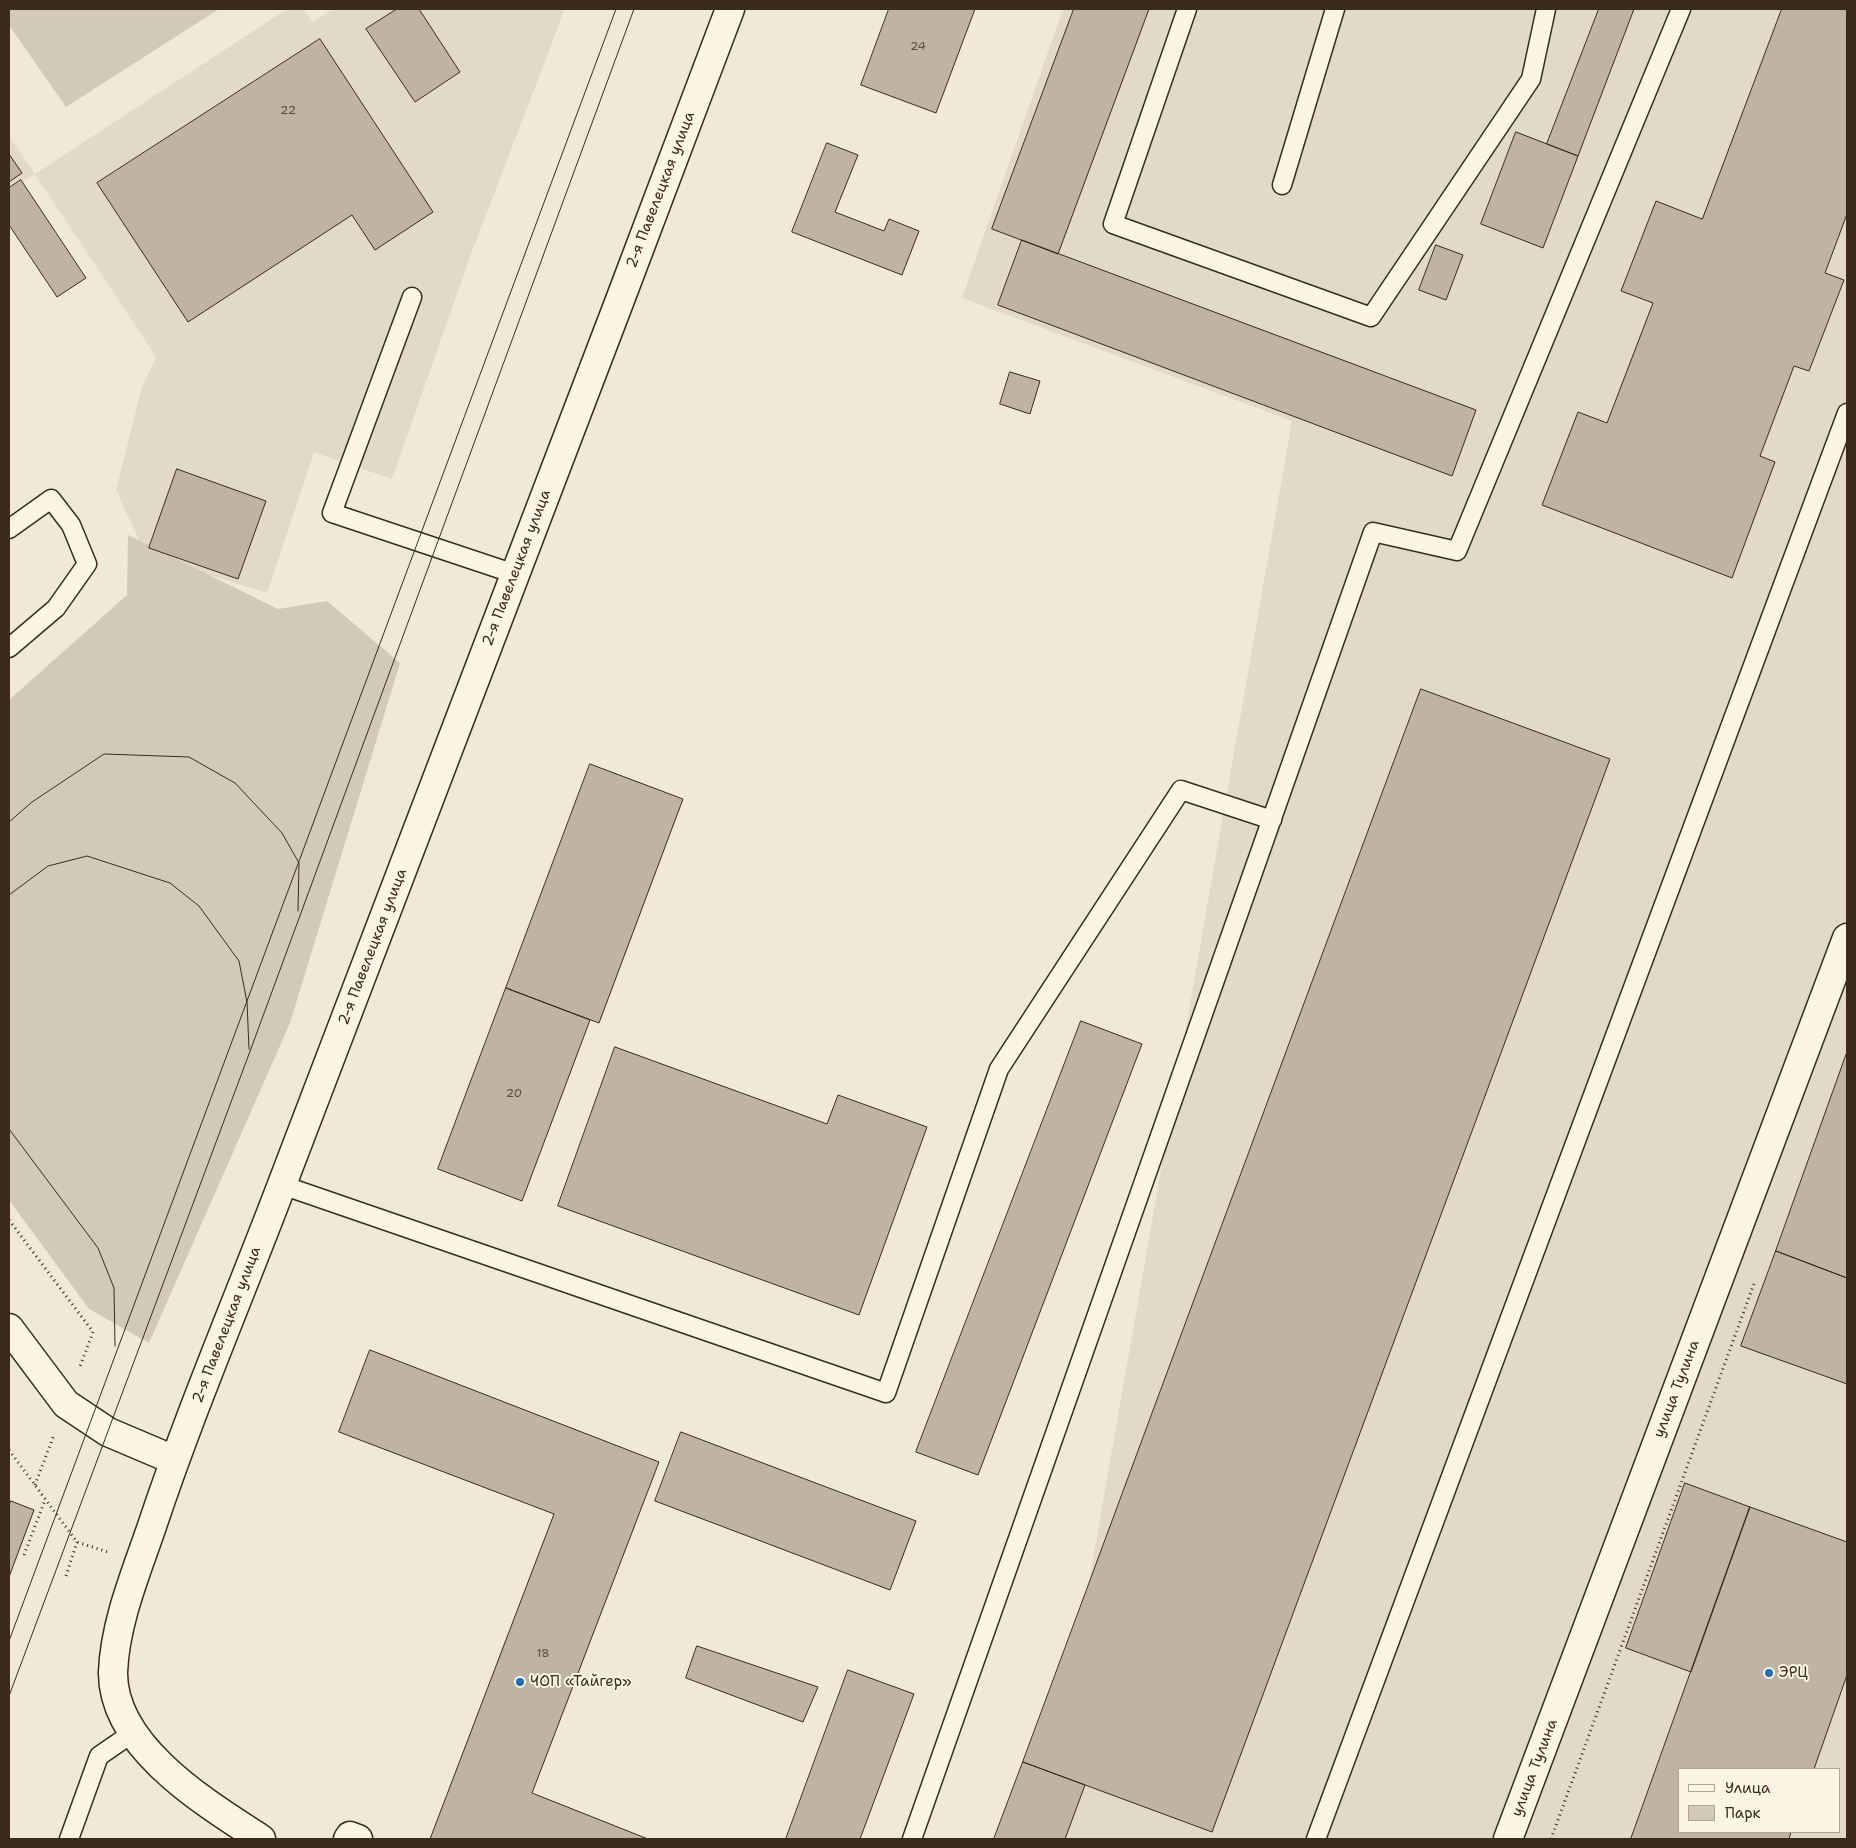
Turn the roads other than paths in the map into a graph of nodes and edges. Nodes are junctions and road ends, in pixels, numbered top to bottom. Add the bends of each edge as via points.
1 (730, 9) edge
2 (1187, 9) edge
3 (1335, 9) edge
4 (1546, 9) edge
5 (1682, 9) edge
6 (1282, 185) dead end
7 (412, 297) dead end
8 (1847, 413) edge
9 (9, 529) edge
10 (515, 574) junction
11 (9, 648) edge
12 (1272, 820) junction
13 (1847, 938) edge
14 (282, 1185) junction
15 (9, 1328) edge
16 (174, 1460) junction
17 (134, 1732) junction
18 (69, 1839) edge
19 (261, 1839) edge
20 (348, 1839) edge
21 (358, 1839) edge
22 (912, 1839) edge
23 (1316, 1839) edge
24 (1508, 1839) edge

1 - 10 main road, 2-я Павелецкая улица
2 - 4 lane via 1113,224 1371,317 1531,79
3 - 6 lane
5 - 12 lane via 1457,551 1373,532
7 - 10 lane via 332,513
8 - 23 lane
9 - 11 lane via 51,500 71,525 87,564 56,608
10 - 14 main road, 2-я Павелецкая улица
12 - 14 lane via 1181,790 999,1069 886,1393
12 - 22 lane
13 - 24 main road, улица Тулина
14 - 16 main road, 2-я Павелецкая улица
15 - 16 main road via 66,1404 108,1432
16 - 17 main road, 2-я Павелецкая улица via 120,1623 113,1676 119,1706
17 - 18 lane via 99,1756
17 - 19 main road, 2-я Павелецкая улица via 158,1764 188,1791
20 - 21 main road via 350,1836

